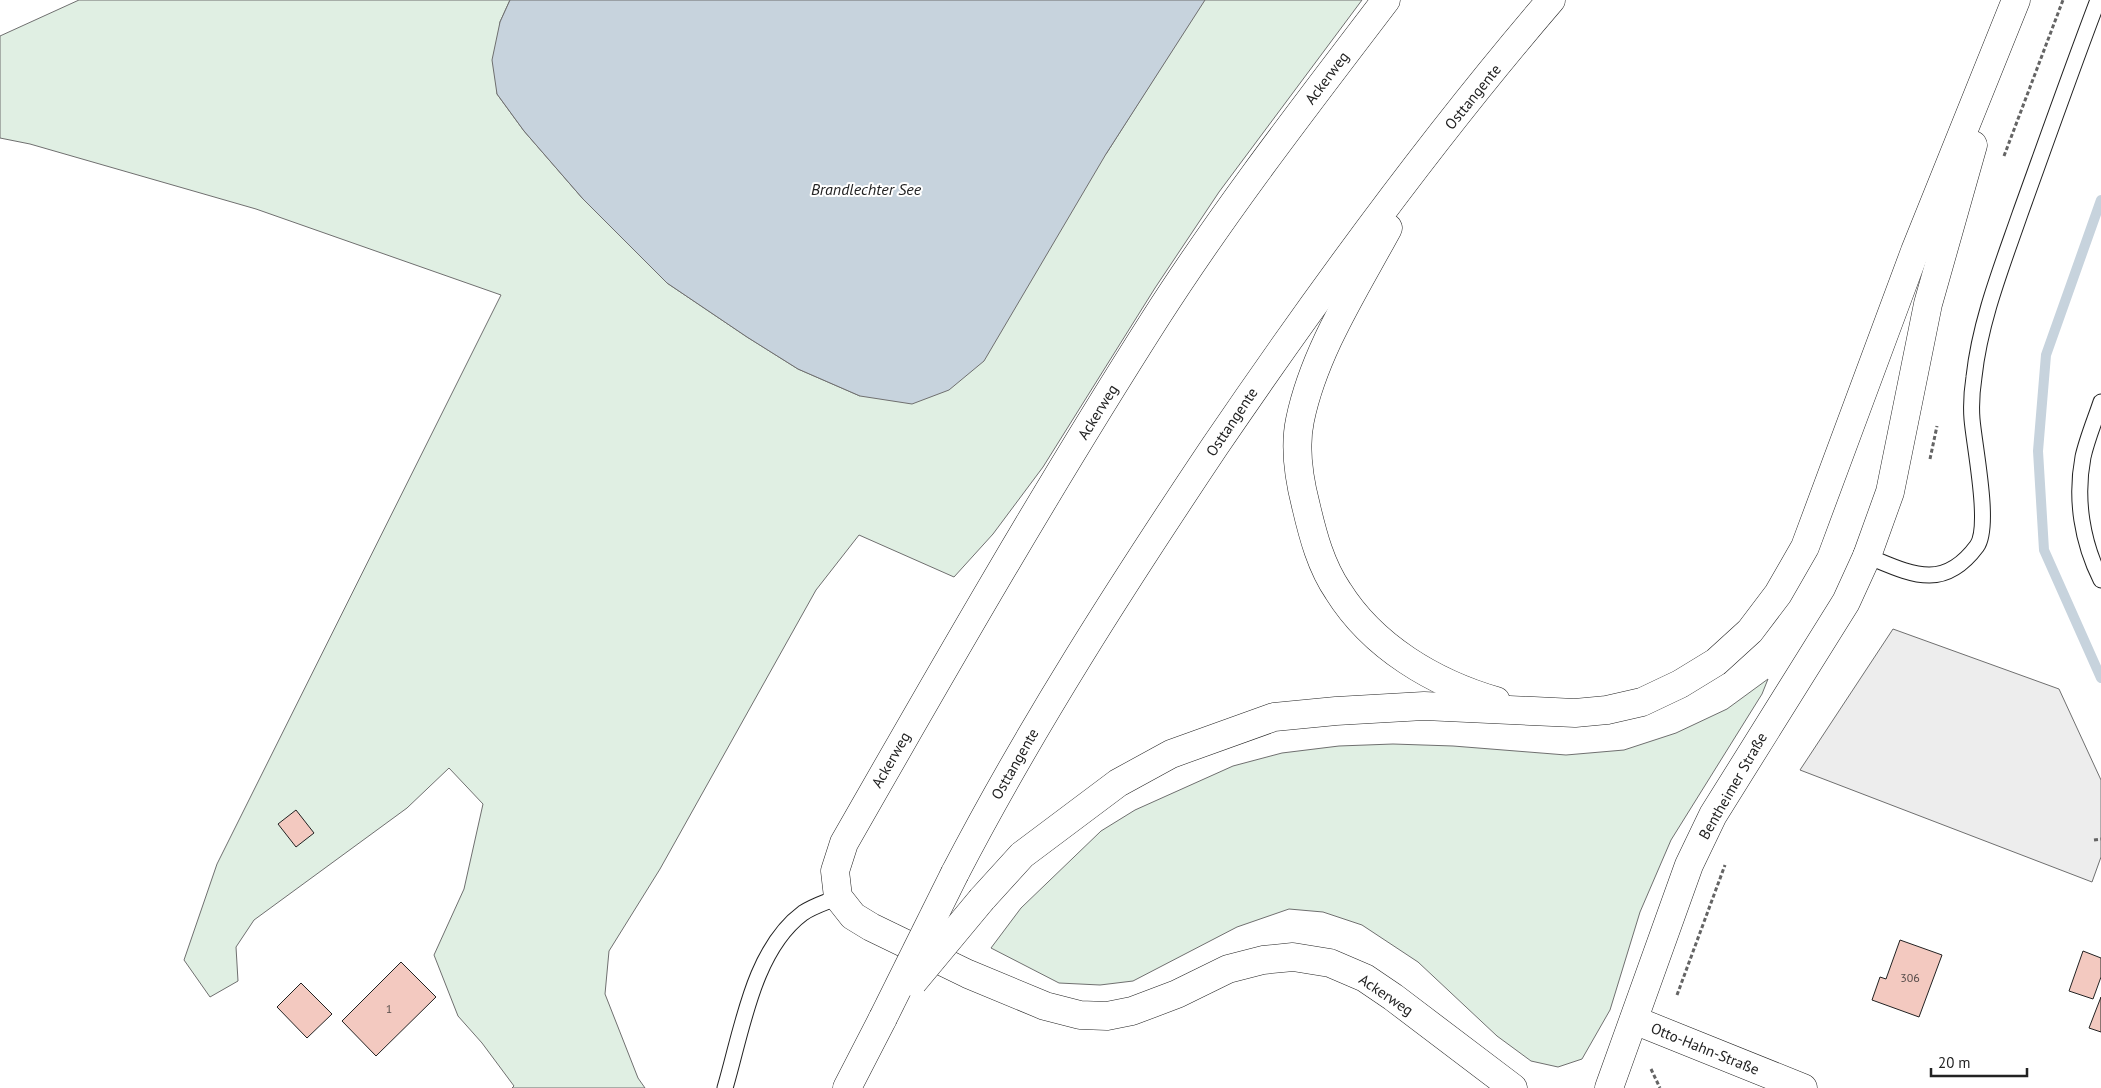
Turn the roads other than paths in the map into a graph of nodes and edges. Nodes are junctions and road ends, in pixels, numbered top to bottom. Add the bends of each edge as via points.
1 (1386, 0) edge
2 (1551, 0) edge
3 (2016, 0) edge
4 (2098, 0) edge
5 (1988, 70) junction
6 (1429, 151) junction
7 (2101, 402) edge
8 (1867, 556) junction
9 (2101, 580) edge
10 (1533, 712) junction
11 (838, 897) junction
12 (883, 1018) junction
13 (1634, 1020) junction
14 (725, 1088) edge
15 (847, 1088) edge
16 (1513, 1088) edge
17 (1609, 1088) edge
18 (1803, 1088) edge

1 - 11 main road, Ackerweg via 1273,150 1156,317 989,588 844,843 835,871
2 - 6 main road, Osttangente
3 - 5 main road
4 - 8 lane via 2001,268 1985,324 1974,376 1972,416 1983,517 1979,544 1961,565 1943,574 1921,576
5 - 8 main road, Bentheimer Straße via 1970,163 1928,304 1890,492
5 - 10 main road via 1915,251 1805,547 1778,594 1750,631 1716,662 1680,684 1642,702 1607,710
6 - 10 main road via 1329,338 1308,392 1300,421 1298,460 1301,488 1321,560 1338,591 1360,620 1389,647 1427,674 1473,695
6 - 12 main road, Osttangente, bridge via 1298,324 1145,551 1064,679 988,809
7 - 9 lane via 2083,456 2080,485 2082,526
8 - 13 main road, Bentheimer Straße via 1846,602 1713,815 1689,865
10 - 12 main road, bridge via 1424,706 1274,717 1171,754 1118,783 1022,855
11 - 14 lane via 804,912 779,936 760,968
11 - 16 main road, Ackerweg via 853,916 871,927 1006,991 1080,1015 1107,1016 1132,1011 1228,969 1263,960 1293,957 1330,963 1364,978 1393,997
12 - 15 main road
13 - 17 main road, Bentheimer Straße
13 - 18 main road, Otto-Hahn-Straße

